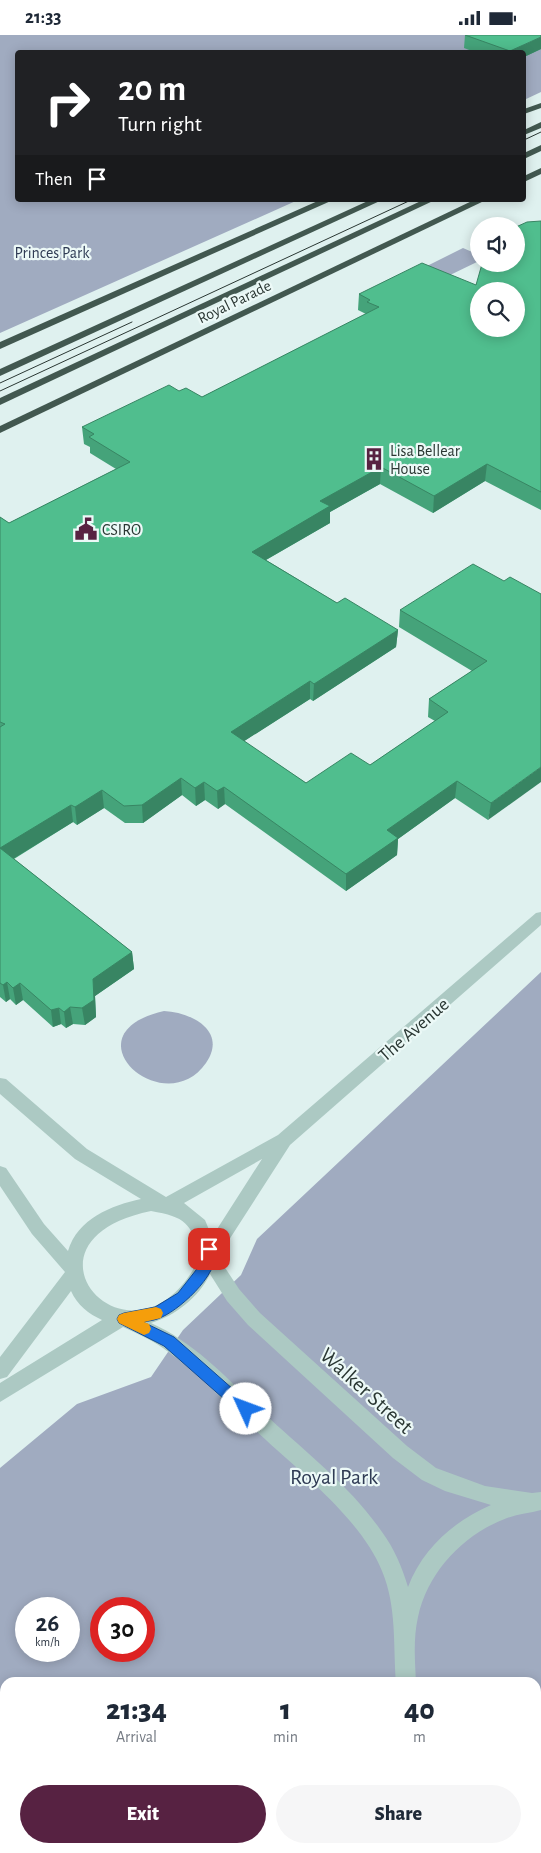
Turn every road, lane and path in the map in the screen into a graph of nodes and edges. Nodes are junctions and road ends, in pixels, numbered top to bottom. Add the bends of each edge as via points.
1 (541, 105) edge
2 (526, 111) edge
3 (541, 125) edge
4 (526, 132) edge
5 (541, 148) edge
6 (530, 153) edge
7 (526, 163) edge
8 (540, 172) edge
9 (526, 178) edge
10 (324, 202) edge
11 (372, 202) edge
12 (426, 202) edge
13 (476, 202) edge
14 (174, 281) junction
15 (228, 308) junction
16 (0, 347) edge
17 (0, 373) edge
18 (0, 402) edge
19 (0, 430) edge
20 (541, 917) edge
21 (0, 1084) edge
22 (284, 1140) junction
23 (0, 1173) edge
24 (165, 1205) junction
25 (209, 1256) junction
26 (73, 1271) junction
27 (122, 1319) junction
28 (0, 1371) edge
29 (0, 1393) edge
30 (536, 1501) edge
31 (405, 1633) junction
32 (406, 1677) edge

1 - 2 highway
3 - 4 highway
5 - 6 highway
7 - 8 highway
8 - 9 highway
10 - 14 highway, Royal Parade
11 - 14 highway, Royal Parade
12 - 15 highway, Royal Parade
13 - 15 highway, Royal Parade
14 - 16 highway, Royal Parade
14 - 17 highway, Royal Parade
15 - 18 highway, Royal Parade
15 - 19 highway, Royal Parade
20 - 22 street, The Avenue
21 - 24 street via 82,1154
22 - 24 street, The Avenue
22 - 25 street, The Avenue
23 - 26 street via 38,1229
24 - 25 street via 198,1222
24 - 26 street via 141,1204 100,1220 77,1247
25 - 27 street via 195,1283 176,1303 158,1313
25 - 30 street, Walker Street via 233,1295 254,1319 400,1453 445,1482 464,1489
26 - 27 street via 80,1291 93,1306
26 - 28 street
27 - 29 street
27 - 31 street via 163,1337 187,1355 357,1517 379,1545 392,1571 401,1601
30 - 31 street via 493,1512 446,1544 415,1593
31 - 32 street

